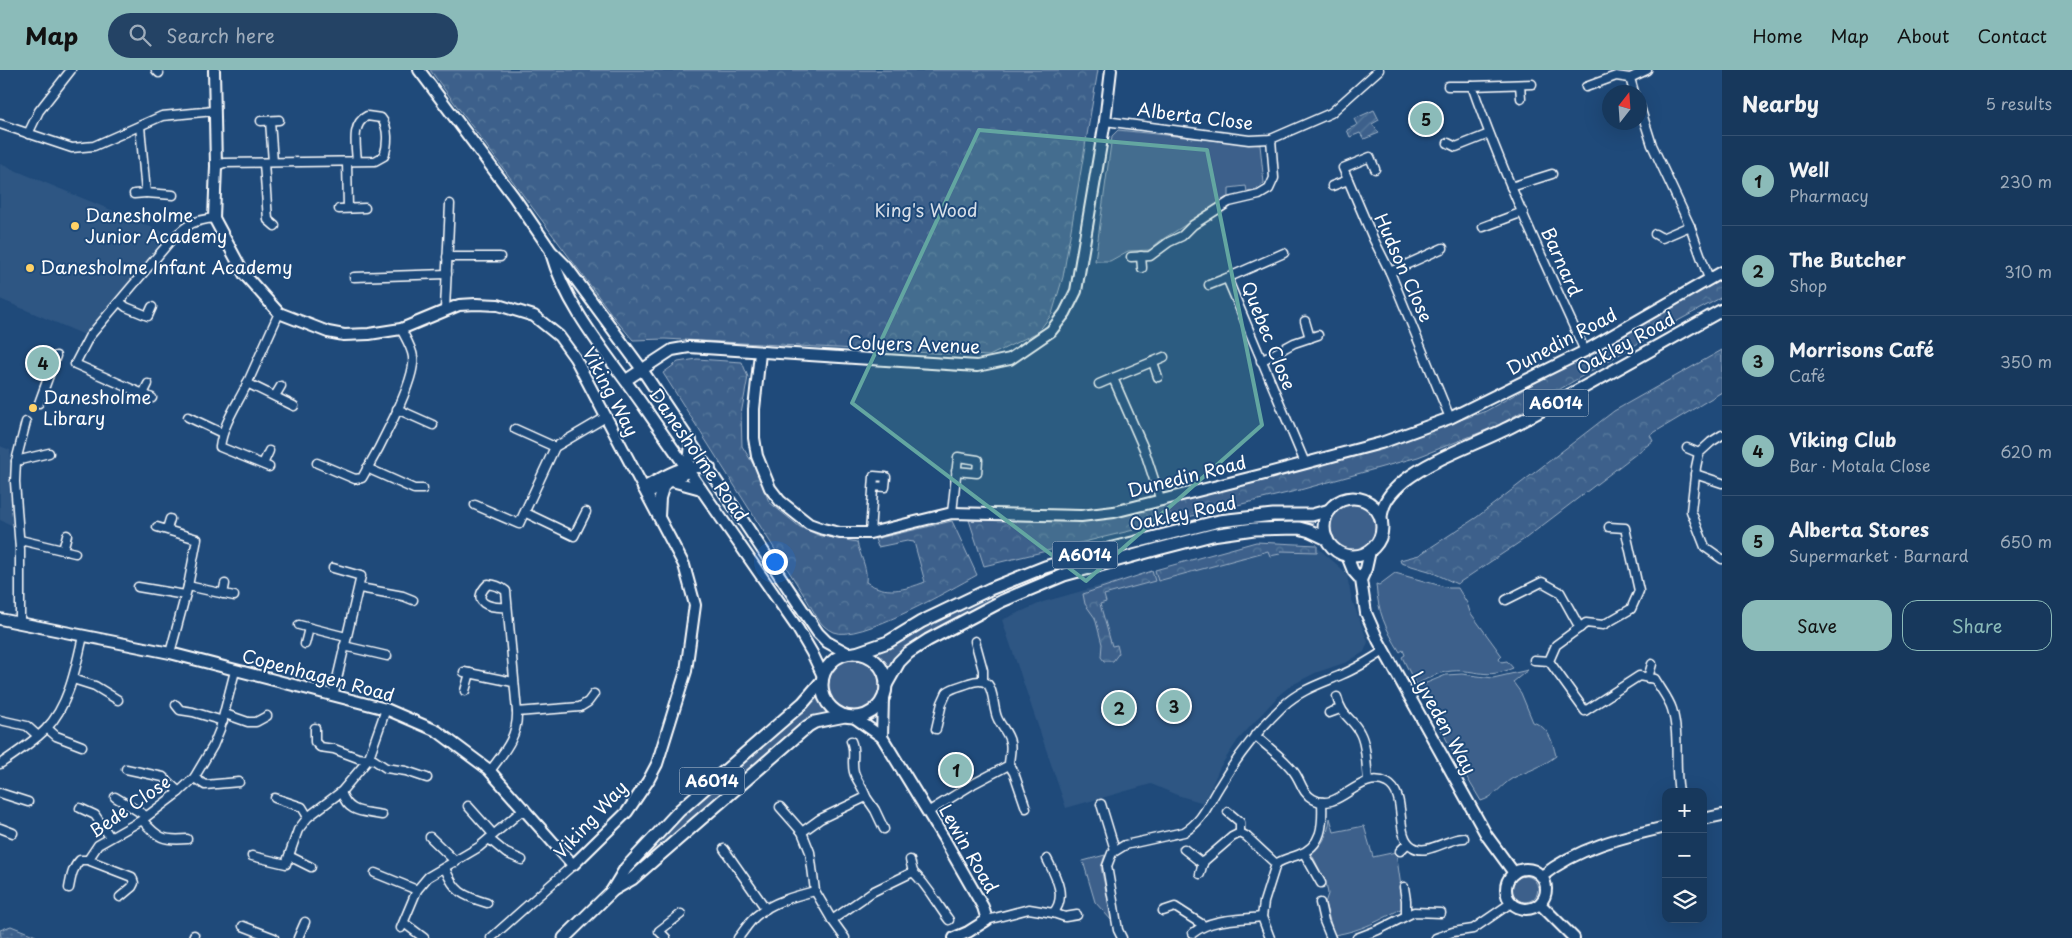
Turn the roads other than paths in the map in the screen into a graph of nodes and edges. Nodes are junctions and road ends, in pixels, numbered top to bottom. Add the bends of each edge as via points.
1 (71, 70) edge
2 (214, 70) edge
3 (419, 70) edge
4 (1111, 70) edge
5 (1379, 70) edge
6 (1647, 70) edge
7 (1630, 78) junction
8 (1520, 84) junction
9 (1532, 84) dead end
10 (1632, 85) edge
11 (1448, 86) dead end
12 (1472, 86) junction
13 (1586, 88) dead end
14 (1521, 98) dead end
15 (214, 111) junction
16 (261, 121) dead end
17 (1105, 121) junction
18 (0, 124) edge
19 (140, 126) junction
20 (1647, 130) edge
21 (28, 134) junction
22 (1489, 134) junction
23 (1271, 139) junction
24 (1448, 143) dead end
25 (357, 161) junction
26 (347, 162) junction
27 (269, 163) junction
28 (216, 166) junction
29 (1375, 168) dead end
30 (1552, 174) dead end
31 (1348, 180) junction
32 (1332, 186) dead end
33 (1511, 187) junction
34 (146, 193) junction
35 (134, 194) dead end
36 (173, 195) dead end
37 (450, 204) dead end
38 (365, 208) dead end
39 (1523, 212) junction
40 (214, 218) junction
41 (275, 226) dead end
42 (1690, 226) junction
43 (1483, 227) dead end
44 (1655, 234) dead end
45 (1443, 248) dead end
46 (551, 251) junction
47 (1284, 253) dead end
48 (1141, 256) junction
49 (447, 257) junction
50 (500, 257) dead end
51 (1131, 257) dead end
52 (1142, 268) dead end
53 (1390, 272) junction
54 (1722, 272) edge
55 (447, 274) junction
56 (354, 276) dead end
57 (1227, 278) junction
58 (1709, 279) junction
59 (1209, 285) dead end
60 (120, 302) junction
61 (152, 307) dead end
62 (445, 309) junction
63 (1722, 310) edge
64 (280, 313) junction
65 (148, 316) junction
66 (157, 320) dead end
67 (1305, 321) dead end
68 (401, 329) junction
69 (1318, 334) dead end
70 (1310, 338) junction
71 (1585, 351) junction
72 (760, 353) junction
73 (56, 356) dead end
74 (1164, 357) dead end
75 (1261, 361) junction
76 (1153, 362) junction
77 (642, 368) junction
78 (1158, 377) dead end
79 (1113, 378) junction
80 (626, 380) junction
81 (248, 383) junction
82 (148, 384) dead end
83 (1098, 384) dead end
84 (281, 386) dead end
85 (143, 394) junction
86 (275, 396) junction
87 (152, 398) dead end
88 (39, 403) dead end
89 (294, 406) dead end
90 (397, 409) junction
91 (188, 417) dead end
92 (606, 417) junction
93 (1450, 418) junction
94 (26, 422) dead end
95 (433, 425) dead end
96 (515, 429) dead end
97 (222, 433) junction
98 (1722, 435) edge
99 (690, 440) junction
100 (555, 447) junction
101 (673, 448) junction
102 (1687, 448) dead end
103 (269, 451) dead end
104 (49, 453) dead end
105 (1700, 454) junction
106 (16, 461) junction
107 (317, 463) dead end
108 (1305, 463) junction
109 (686, 467) junction
110 (368, 468) junction
111 (633, 468) junction
112 (710, 468) junction
113 (956, 471) dead end
114 (1695, 474) junction
115 (666, 480) junction
116 (1722, 483) edge
117 (874, 486) dead end
118 (422, 489) dead end
119 (701, 489) junction
120 (645, 491) junction
121 (1390, 493) junction
122 (486, 499) dead end
123 (1360, 499) junction
124 (1161, 501) junction
125 (1330, 510) junction
126 (586, 512) dead end
127 (526, 513) junction
128 (952, 513) junction
129 (659, 517) junction
130 (1381, 518) junction
131 (170, 519) dead end
132 (157, 527) dead end
133 (1609, 528) dead end
134 (167, 529) junction
135 (870, 533) junction
136 (67, 535) dead end
137 (1326, 538) junction
138 (20, 540) junction
139 (63, 550) junction
140 (1370, 551) junction
141 (75, 553) dead end
142 (1347, 556) junction
143 (1722, 559) edge
144 (364, 567) dead end
145 (333, 568) dead end
146 (361, 576) junction
147 (1361, 580) junction
148 (225, 584) dead end
149 (188, 586) junction
150 (138, 587) dead end
151 (406, 587) dead end
152 (360, 588) junction
153 (223, 594) junction
154 (185, 595) junction
155 (234, 596) dead end
156 (403, 596) junction
157 (412, 600) dead end
158 (1506, 600) dead end
159 (506, 606) dead end
160 (0, 619) edge
161 (20, 622) junction
162 (299, 625) dead end
163 (310, 628) junction
164 (1580, 628) junction
165 (83, 636) junction
166 (346, 637) junction
167 (975, 641) dead end
168 (305, 644) dead end
169 (344, 646) junction
170 (1384, 651) junction
171 (170, 653) junction
172 (853, 654) junction
173 (387, 656) dead end
174 (1534, 660) dead end
175 (1548, 661) junction
176 (1652, 664) dead end
177 (235, 671) junction
178 (1648, 678) junction
179 (73, 679) junction
180 (822, 679) junction
181 (983, 681) junction
182 (514, 682) junction
183 (886, 686) junction
184 (465, 691) dead end
185 (594, 694) dead end
186 (333, 696) junction
187 (1337, 697) dead end
188 (883, 699) junction
189 (118, 700) dead end
190 (176, 705) dead end
191 (386, 709) junction
192 (1340, 709) junction
193 (517, 712) junction
194 (1329, 713) dead end
195 (268, 716) dead end
196 (224, 717) junction
197 (850, 717) junction
198 (0, 720) edge
199 (47, 728) junction
200 (315, 728) dead end
201 (936, 729) dead end
202 (1255, 735) junction
203 (38, 736) junction
204 (882, 738) junction
205 (851, 741) dead end
206 (82, 746) dead end
207 (368, 760) junction
208 (0, 764) edge
209 (1009, 765) junction
210 (126, 769) dead end
211 (490, 771) junction
212 (194, 778) junction
213 (427, 778) dead end
214 (1368, 780) junction
215 (239, 782) dead end
216 (1678, 788) edge
217 (179, 792) junction
218 (341, 792) junction
219 (0, 793) edge
220 (115, 797) dead end
221 (275, 798) dead end
222 (866, 798) junction
223 (28, 802) dead end
224 (1322, 802) junction
225 (1101, 804) dead end
226 (468, 806) dead end
227 (780, 807) dead end
228 (80, 808) dead end
229 (525, 808) junction
230 (1026, 808) dead end
231 (928, 812) junction
232 (1228, 812) dead end
233 (382, 815) dead end
234 (1722, 815) edge
235 (308, 816) junction
236 (144, 818) junction
237 (1707, 818) edge
238 (1662, 828) edge
239 (884, 829) dead end
240 (1, 831) edge
241 (802, 832) junction
242 (12, 833) dead end
243 (1240, 833) junction
244 (110, 837) junction
245 (430, 837) dead end
246 (491, 837) junction
247 (1464, 838) dead end
248 (187, 839) dead end
249 (1408, 842) junction
250 (724, 849) dead end
251 (1184, 849) dead end
252 (1116, 850) junction
253 (1400, 851) dead end
254 (1304, 853) junction
255 (252, 856) dead end
256 (1047, 859) dead end
257 (88, 860) junction
258 (287, 860) junction
259 (522, 860) dead end
260 (910, 860) dead end
261 (456, 862) junction
262 (1203, 864) junction
263 (1276, 864) junction
264 (573, 865) junction
265 (311, 867) dead end
266 (445, 868) junction
267 (913, 872) junction
268 (375, 873) dead end
269 (1514, 873) junction
270 (1200, 874) dead end
271 (1542, 876) junction
272 (1321, 883) dead end
273 (1404, 886) dead end
274 (69, 888) dead end
275 (417, 890) junction
276 (612, 891) junction
277 (815, 891) junction
278 (120, 897) dead end
279 (487, 903) dead end
280 (1320, 903) dead end
281 (1511, 903) junction
282 (1540, 904) junction
283 (766, 909) junction
284 (1163, 911) dead end
285 (1432, 912) junction
286 (1053, 913) junction
287 (1441, 913) dead end
288 (397, 914) dead end
289 (681, 914) dead end
290 (1077, 915) dead end
291 (1406, 915) junction
292 (1262, 917) junction
293 (832, 920) junction
294 (949, 920) dead end
295 (987, 920) junction
296 (1430, 921) dead end
297 (305, 922) dead end
298 (404, 923) junction
299 (1203, 925) junction
300 (1193, 932) dead end
301 (247, 938) edge
302 (274, 938) edge
303 (298, 938) edge
304 (424, 938) edge
305 (490, 938) edge
306 (564, 938) edge
307 (666, 938) edge
308 (739, 938) edge
309 (845, 938) edge
310 (954, 938) edge
311 (1122, 938) edge
312 (1270, 938) edge
313 (1331, 938) edge
314 (1357, 938) edge
315 (1436, 938) edge
316 (1574, 938) edge

1 - 21 street via 39,111
2 - 15 street
3 - 46 street, Danesholme Road
4 - 17 street, Colyers Avenue
5 - 23 street, Alberta Close via 1335,111
6 - 7 street
7 - 10 street
7 - 13 street via 1616,76
8 - 9 street
8 - 12 street
8 - 14 street
11 - 12 street
12 - 22 street, Barnard
15 - 19 street via 162,116
15 - 28 street
16 - 27 street via 275,120
17 - 23 street, Alberta Close via 1248,140
17 - 72 street, Colyers Avenue via 1076,291 1051,331 1010,359 977,366
18 - 21 street
19 - 21 street via 94,146 72,148
19 - 34 street
20 - 42 street
22 - 24 street via 1456,147
22 - 33 street, Barnard
23 - 48 street via 1274,178 1269,188 1259,195 1229,202 1150,256
25 - 25 street via 359,123 367,116 381,118 386,126 384,156 375,161
25 - 26 street
26 - 27 street
26 - 38 street via 343,209
27 - 28 street via 224,163
27 - 41 street via 268,220
28 - 40 street
29 - 31 street via 1370,157 1343,168
30 - 33 street
31 - 32 street
31 - 53 street, Hudson Close
33 - 39 street, Barnard
34 - 35 street
34 - 36 street
37 - 49 street
39 - 43 street, Barnard
39 - 71 street, Barnard
40 - 60 street via 195,221 172,239
40 - 64 street, Viking Way via 244,274
42 - 44 street via 1662,238
42 - 58 street
45 - 53 street
46 - 77 street, Danesholme Road via 566,266
46 - 80 street, Danesholme Road via 556,271 592,336
47 - 57 street, Quebec Close
48 - 51 street
48 - 52 street
49 - 50 street
49 - 55 street
53 - 93 street, Hudson Close
54 - 58 street, Dunedin Road
55 - 56 street
55 - 62 street
57 - 59 street
57 - 75 street, Quebec Close
58 - 71 street, Dunedin Road
60 - 65 street
60 - 85 street via 89,337 75,364
61 - 65 street
62 - 68 street, Viking Way
62 - 92 street, Viking Way via 459,305 498,305 534,316 567,345
63 - 121 main road, Oakley Road / A6014 via 1520,422 1424,468
64 - 68 street, Viking Way via 313,327 344,335
64 - 81 street via 260,350
65 - 66 street
67 - 70 street
68 - 90 street via 414,358 412,372
69 - 70 street
70 - 75 street
71 - 93 street, Dunedin Road
72 - 77 street, Colyers Avenue via 689,347 672,350
72 - 135 street, Dunedin Road via 754,438 757,456 770,488 780,501 809,524 840,532
73 - 88 street
74 - 76 street
75 - 108 street, Quebec Close
76 - 78 street
76 - 79 street
77 - 80 street, Colyers Avenue
77 - 99 street, Danesholme Road
79 - 83 street
79 - 124 street via 1144,449
80 - 101 street, Danesholme Road
81 - 86 street
81 - 97 street
82 - 85 street
84 - 86 street
85 - 87 street
86 - 89 street
90 - 95 street
90 - 110 street
91 - 97 street
92 - 100 street
92 - 111 street, Viking Way
93 - 108 street, Dunedin Road via 1381,443
94 - 106 street
96 - 100 street
97 - 103 street via 220,447 266,466
98 - 105 street
99 - 109 street
99 - 112 street, Danesholme Road
100 - 127 street
101 - 109 street, Danesholme Road
101 - 115 street
102 - 105 street
104 - 106 street
105 - 114 street
106 - 138 street
107 - 110 street via 355,479 362,478
108 - 124 street, Dunedin Road
109 - 112 street
109 - 115 street via 685,473
109 - 119 street, Danesholme Road
110 - 118 street via 414,489
111 - 115 street via 646,477
111 - 120 street, Viking Way
112 - 172 street, Danesholme Road via 818,633 827,642
113 - 128 street
114 - 116 street
114 - 143 street via 1691,511 1705,547
115 - 119 street
115 - 120 street
115 - 129 street via 660,498
117 - 135 street
119 - 180 street, Danesholme Road via 798,629
120 - 129 street, Viking Way
121 - 123 main road, Oakley Road
121 - 130 main road
122 - 127 street via 479,506 520,524
123 - 125 main road via 1344,500
123 - 130 main road via 1369,503
124 - 128 street, Dunedin Road via 1080,516
125 - 137 main road via 1325,519
125 - 172 main road, Oakley Road / A6014 via 1312,515 1273,515 1219,521 1081,556 990,589 888,642
126 - 127 street via 574,536
128 - 135 street, Dunedin Road
129 - 264 street, Viking Way via 684,565 695,605 686,671 648,781 626,812
130 - 140 main road via 1381,536
131 - 134 street
132 - 134 street
133 - 164 street via 1625,528 1639,591 1631,609 1603,625 1586,623
134 - 149 street via 197,539
136 - 139 street
137 - 142 main road via 1338,552
137 - 183 main road, Oakley Road / A6014 via 1299,528 1254,529 1212,535 1064,575 1002,601 928,640 899,662
138 - 139 street
138 - 161 street
139 - 141 street
140 - 142 main road
140 - 147 street, Lyveden Way
142 - 147 street, Lyveden Way
144 - 146 street
145 - 146 street
146 - 152 street
147 - 170 street, Lyveden Way via 1366,613
148 - 153 street
149 - 153 street
149 - 154 street
150 - 154 street
151 - 156 street
152 - 156 street
152 - 166 street
153 - 155 street
154 - 171 street
156 - 157 street
158 - 164 street via 1542,582 1560,592
159 - 182 street
160 - 161 street, Copenhagen Road
161 - 165 street, Copenhagen Road
162 - 163 street
163 - 166 street
163 - 168 street
164 - 175 street via 1556,645
165 - 171 street, Copenhagen Road
165 - 179 street
166 - 169 street
167 - 181 street
169 - 173 street
169 - 186 street
170 - 202 street via 1353,670 1295,696
170 - 269 street, Lyveden Way via 1487,836
171 - 177 street, Copenhagen Road
172 - 180 main road via 833,661
172 - 183 main road via 874,660 880,667
174 - 175 street
175 - 178 street via 1585,711 1639,676
176 - 178 street
177 - 186 street, Copenhagen Road
177 - 196 street, Bede Close
178 - 216 street via 1655,679 1672,708 1676,726
179 - 189 street via 95,686
179 - 199 street
180 - 197 main road via 824,699 830,707
180 - 276 main road, A6014 via 803,703 680,810 626,868
181 - 201 street via 947,692
181 - 209 street via 988,684 996,714 1010,742
182 - 184 street via 467,673
182 - 193 street
183 - 188 main road
185 - 193 street via 580,707
186 - 191 street, Copenhagen Road
187 - 192 street
188 - 197 main road via 871,712
188 - 204 street
190 - 196 street via 180,710
191 - 207 street
191 - 211 street, Copenhagen Road via 437,731
192 - 194 street
192 - 214 street via 1360,733
193 - 211 street via 517,724 510,744
195 - 196 street via 256,722
196 - 212 street, Bede Close via 213,746
197 - 204 street, Lewin Road
197 - 276 main road, A6014 via 808,726 632,879
198 - 203 street via 27,726
199 - 203 street
199 - 206 street via 56,736
200 - 207 street via 315,742 320,747
202 - 224 street via 1294,772 1304,791
202 - 252 street via 1196,823 1184,832 1125,845
203 - 208 street
204 - 231 street, Lewin Road
205 - 222 street via 855,750 853,770
207 - 213 street
207 - 218 street
209 - 230 street
209 - 231 street
210 - 217 street via 163,777
211 - 229 street, Copenhagen Road
212 - 215 street via 205,785
212 - 217 street, Bede Close
214 - 224 street via 1336,799
214 - 249 street via 1381,780 1395,789
217 - 236 street, Bede Close
218 - 233 street via 345,803 352,809
218 - 235 street
219 - 223 street
220 - 236 street
221 - 235 street via 302,807
222 - 239 street
222 - 241 street via 820,819
224 - 254 street via 1320,835
225 - 252 street
226 - 246 street
227 - 241 street
228 - 244 street via 95,815
229 - 246 street
229 - 264 street, Copenhagen Road
231 - 295 street, Lewin Road via 967,877
232 - 243 street via 1240,822
234 - 237 street
235 - 258 street via 298,830
236 - 244 street, Bede Close
236 - 248 street via 155,835 170,840
238 - 271 street via 1590,849
240 - 242 street
241 - 277 street via 810,852
243 - 262 street
243 - 263 street
244 - 257 street, Bede Close via 98,845
245 - 261 street
246 - 259 street via 506,853
246 - 261 street
247 - 249 street via 1452,839 1427,850 1413,847
249 - 253 street
250 - 283 street
251 - 262 street
252 - 311 street via 1107,866
254 - 263 street
254 - 272 street
255 - 258 street
256 - 286 street via 1060,889 1059,904
257 - 274 street, Bede Close via 77,863
257 - 278 street via 132,877 132,888
258 - 265 street
260 - 267 street
261 - 266 street
262 - 270 street
263 - 292 street
264 - 305 street, Viking Way
266 - 275 street via 428,877
266 - 279 street via 457,890
267 - 293 street via 872,892
267 - 294 street via 928,887
268 - 275 street
269 - 271 street via 1525,869
269 - 281 street via 1506,887
271 - 282 street via 1546,891
273 - 291 street
275 - 298 street
276 - 306 main road, A6014
277 - 283 street
277 - 293 street
280 - 313 street
281 - 282 street via 1521,909
281 - 315 street via 1473,929
282 - 316 street
283 - 308 street
284 - 299 street via 1175,907
285 - 287 street
285 - 291 street
285 - 296 street
286 - 290 street via 1065,917
286 - 295 street via 1029,909
288 - 298 street
289 - 307 street via 659,932
291 - 314 street
292 - 299 street
292 - 312 street
293 - 309 street
295 - 310 street, Lewin Road
297 - 303 street
298 - 304 street
299 - 300 street
301 - 302 street via 247,928

